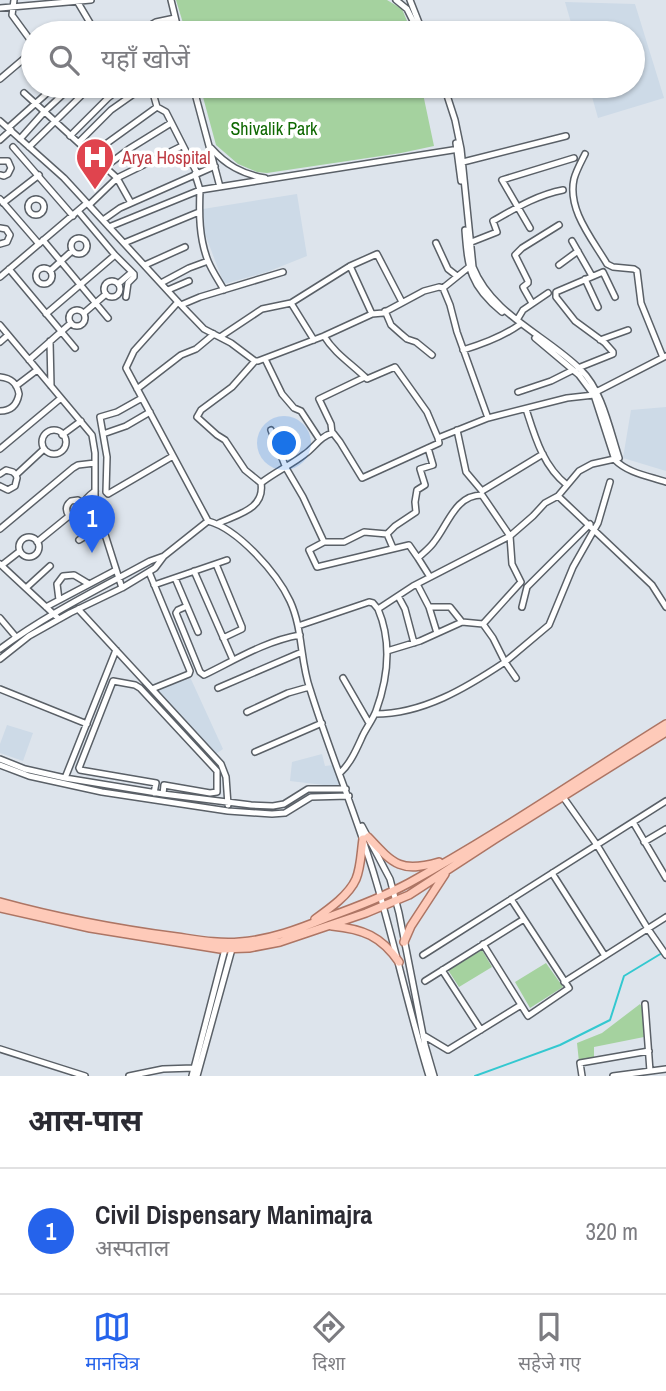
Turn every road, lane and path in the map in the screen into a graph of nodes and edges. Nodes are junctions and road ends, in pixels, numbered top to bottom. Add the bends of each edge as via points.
1 (91, 0) edge
2 (171, 0) edge
3 (396, 0) edge
4 (410, 0) edge
5 (76, 1) edge
6 (13, 4) edge
7 (0, 8) edge
8 (175, 18) junction
9 (88, 21) edge
10 (161, 21) edge
11 (176, 21) edge
12 (414, 21) edge
13 (417, 21) edge
14 (21, 27) edge
15 (21, 61) edge
16 (0, 79) edge
17 (30, 98) edge
18 (41, 98) edge
19 (59, 98) edge
20 (76, 98) edge
21 (108, 98) edge
22 (128, 98) edge
23 (154, 98) edge
24 (196, 98) edge
25 (447, 98) edge
26 (36, 103) junction
27 (157, 107) junction
28 (45, 111) junction
29 (55, 120) junction
30 (0, 121) edge
31 (171, 123) junction
32 (10, 129) junction
33 (70, 136) junction
34 (566, 136) dead end
35 (20, 139) junction
36 (0, 140) edge
37 (79, 142) junction
38 (209, 145) junction
39 (29, 146) junction
40 (182, 146) junction
41 (13, 147) dead end
42 (459, 149) junction
43 (92, 154) junction
44 (584, 154) dead end
45 (21, 155) junction
46 (574, 158) dead end
47 (0, 161) edge
48 (463, 162) junction
49 (10, 163) junction
50 (215, 166) junction
51 (106, 167) junction
52 (196, 173) junction
53 (0, 175) edge
54 (39, 175) junction
55 (117, 178) junction
56 (269, 179) junction
57 (220, 187) junction
58 (200, 190) junction
59 (563, 190) dead end
60 (1, 202) edge
61 (131, 203) junction
62 (88, 204) junction
63 (519, 207) junction
64 (199, 212) junction
65 (76, 214) junction
66 (103, 220) junction
67 (19, 221) junction
68 (559, 225) dead end
69 (109, 227) junction
70 (0, 228) edge
71 (530, 228) dead end
72 (8, 231) junction
73 (96, 233) junction
74 (85, 241) junction
75 (572, 241) dead end
76 (41, 242) junction
77 (124, 243) junction
78 (436, 243) dead end
79 (468, 243) junction
80 (0, 244) edge
81 (186, 247) dead end
82 (72, 251) junction
83 (578, 251) junction
84 (115, 255) junction
85 (208, 261) junction
86 (61, 262) junction
87 (145, 265) junction
88 (559, 265) dead end
89 (350, 266) junction
90 (0, 267) edge
91 (470, 267) junction
92 (50, 271) junction
93 (132, 272) junction
94 (284, 272) dead end
95 (5, 273) edge
96 (457, 276) junction
97 (592, 276) junction
98 (585, 279) junction
99 (37, 281) junction
100 (189, 281) dead end
101 (161, 283) junction
102 (118, 284) junction
103 (80, 285) junction
104 (443, 288) junction
105 (27, 290) junction
106 (168, 290) junction
107 (224, 290) junction
108 (548, 293) dead end
109 (106, 294) junction
110 (127, 297) dead end
111 (615, 297) dead end
112 (402, 302) junction
113 (95, 303) junction
114 (179, 303) junction
115 (291, 303) junction
116 (532, 303) junction
117 (598, 307) dead end
118 (385, 311) junction
119 (83, 313) junction
120 (46, 314) junction
121 (372, 314) junction
122 (108, 318) dead end
123 (71, 323) junction
124 (518, 323) junction
125 (1, 328) edge
126 (628, 330) dead end
127 (60, 331) junction
128 (8, 335) junction
129 (217, 336) junction
130 (324, 336) junction
131 (314, 340) junction
132 (600, 340) junction
133 (50, 341) junction
134 (0, 342) edge
135 (75, 348) dead end
136 (463, 350) junction
137 (665, 354) edge
138 (432, 355) dead end
139 (265, 359) junction
140 (29, 360) junction
141 (255, 361) junction
142 (576, 369) junction
143 (37, 370) junction
144 (0, 377) edge
145 (365, 377) junction
146 (16, 386) junction
147 (51, 386) junction
148 (137, 389) junction
149 (518, 391) dead end
150 (595, 394) junction
151 (61, 398) junction
152 (142, 398) junction
153 (526, 409) junction
154 (0, 411) edge
155 (150, 412) junction
156 (488, 418) junction
157 (80, 421) junction
158 (271, 430) dead end
159 (457, 430) junction
160 (103, 433) junction
161 (332, 433) junction
162 (62, 435) junction
163 (438, 438) junction
164 (320, 440) junction
165 (428, 448) junction
166 (0, 449) edge
167 (44, 449) junction
168 (543, 454) junction
169 (173, 456) junction
170 (617, 459) junction
171 (95, 463) junction
172 (286, 468) junction
173 (0, 474) edge
174 (16, 475) junction
175 (610, 482) dead end
176 (666, 482) edge
177 (261, 483) junction
178 (567, 485) junction
179 (0, 487) edge
180 (95, 491) junction
181 (558, 496) junction
182 (84, 504) junction
183 (69, 516) junction
184 (208, 520) junction
185 (219, 523) junction
186 (102, 526) junction
187 (592, 527) junction
188 (0, 529) edge
189 (387, 534) junction
190 (510, 536) junction
191 (79, 540) dead end
192 (37, 542) junction
193 (324, 542) junction
194 (393, 548) junction
195 (20, 551) junction
196 (164, 556) junction
197 (418, 558) junction
198 (227, 560) dead end
199 (1, 564) edge
200 (216, 564) junction
201 (50, 566) dead end
202 (116, 570) junction
203 (194, 571) junction
204 (149, 572) junction
205 (118, 578) junction
206 (175, 578) junction
207 (430, 578) junction
208 (89, 584) junction
209 (417, 584) junction
210 (154, 585) junction
211 (26, 588) junction
212 (122, 588) junction
213 (398, 596) junction
214 (59, 600) junction
215 (187, 606) junction
216 (46, 607) junction
217 (429, 607) junction
218 (522, 607) dead end
219 (666, 607) edge
220 (78, 609) junction
221 (378, 609) junction
222 (53, 613) junction
223 (0, 618) edge
224 (59, 619) junction
225 (462, 622) junction
226 (483, 624) junction
227 (298, 626) junction
228 (198, 632) dead end
229 (438, 633) junction
230 (299, 635) junction
231 (16, 637) junction
232 (223, 638) junction
233 (414, 643) junction
234 (0, 649) edge
235 (116, 650) junction
236 (387, 651) junction
237 (302, 652) junction
238 (0, 659) edge
239 (233, 660) junction
240 (505, 662) junction
241 (343, 677) dead end
242 (516, 678) dead end
243 (309, 687) junction
244 (218, 688) dead end
245 (152, 689) junction
246 (0, 690) edge
247 (247, 712) dead end
248 (375, 715) junction
249 (322, 723) junction
250 (369, 723) junction
251 (87, 724) junction
252 (666, 724) edge
253 (666, 732) edge
254 (255, 752) dead end
255 (0, 759) edge
256 (0, 765) edge
257 (24, 772) junction
258 (340, 773) junction
259 (65, 778) junction
260 (156, 783) junction
261 (164, 785) junction
262 (564, 792) junction
263 (154, 793) junction
264 (347, 793) junction
265 (163, 794) junction
266 (666, 801) edge
267 (228, 803) junction
268 (228, 811) junction
269 (633, 822) junction
270 (666, 829) edge
271 (365, 838) junction
272 (644, 842) junction
273 (597, 845) junction
274 (449, 859) junction
275 (447, 871) junction
276 (552, 873) junction
277 (666, 878) edge
278 (393, 890) junction
279 (380, 896) junction
280 (512, 899) junction
281 (396, 901) junction
282 (0, 902) edge
283 (383, 906) junction
284 (0, 908) edge
285 (666, 917) edge
286 (524, 919) junction
287 (306, 926) junction
288 (328, 926) junction
289 (648, 929) junction
290 (404, 942) junction
291 (483, 944) junction
292 (228, 949) junction
293 (423, 955) dead end
294 (666, 955) edge
295 (605, 956) junction
296 (399, 962) junction
297 (442, 970) junction
298 (425, 981) dead end
299 (564, 982) junction
300 (645, 1003) dead end
301 (521, 1005) junction
302 (481, 1030) junction
303 (423, 1035) junction
304 (0, 1049) edge
305 (649, 1051) junction
306 (194, 1068) junction
307 (666, 1069) edge
308 (650, 1071) junction
309 (85, 1076) edge
310 (129, 1076) edge
311 (194, 1076) edge
312 (432, 1076) edge
313 (582, 1076) edge
314 (613, 1076) edge

1 - 5 street
2 - 8 street
3 - 12 street
4 - 13 street
5 - 6 street
5 - 9 street
6 - 7 street
6 - 14 street via 12,15
8 - 10 street
8 - 11 street
15 - 16 street
17 - 26 street
18 - 26 street
19 - 28 street
20 - 29 street
21 - 33 street
22 - 37 street
23 - 27 street
24 - 38 street
25 - 42 street
26 - 28 street
26 - 32 street
27 - 31 street
27 - 43 street
28 - 29 street
28 - 35 street
29 - 33 street
29 - 39 street
30 - 32 street
31 - 40 street
31 - 51 street
32 - 35 street
32 - 36 street
33 - 37 street
34 - 48 street
35 - 39 street
37 - 43 street
38 - 50 street
38 - 56 street via 235,170
39 - 62 street
40 - 52 street
40 - 55 street
41 - 45 street
42 - 48 street
42 - 56 street
42 - 79 street
43 - 51 street
44 - 137 street via 573,189 578,212 607,264 637,271 641,303
45 - 49 street
45 - 54 street
46 - 63 street via 503,179
47 - 49 street
48 - 79 street
49 - 53 street via 10,173
50 - 52 street
50 - 57 street
51 - 55 street
52 - 58 street
52 - 61 street
54 - 60 street
54 - 65 street
55 - 61 street
55 - 62 street
56 - 57 street
57 - 58 street
58 - 64 street
58 - 69 street
59 - 63 street
60 - 67 street
61 - 66 street
62 - 65 street
62 - 66 street
63 - 71 street
63 - 79 street via 493,220 497,232
64 - 77 street
64 - 85 street
65 - 73 street
65 - 76 street
66 - 69 street
67 - 72 street
67 - 76 street
68 - 116 street via 516,252 528,281 523,287
69 - 77 street
70 - 72 street
72 - 80 street via 8,240
73 - 74 street
73 - 84 street
74 - 82 street via 74,240
74 - 82 street via 85,252
75 - 83 street
76 - 86 street
76 - 95 street
77 - 87 street
78 - 96 street
79 - 91 street
79 - 124 street via 478,281
81 - 87 street
82 - 86 street
83 - 88 street
83 - 97 street
84 - 93 street
84 - 103 street
85 - 101 street
85 - 107 street
86 - 92 street
86 - 103 street
87 - 101 street
89 - 112 street via 377,254
89 - 115 street
89 - 121 street
90 - 95 street
91 - 96 street
91 - 124 street via 484,296
92 - 99 street via 49,282
92 - 99 street via 40,269
93 - 102 street
93 - 110 street
94 - 107 street
95 - 105 street
96 - 104 street
97 - 98 street
97 - 111 street via 604,273
98 - 117 street
98 - 132 street via 555,294 575,321
99 - 105 street
100 - 106 street
101 - 106 street
102 - 109 street via 117,295
102 - 109 street via 106,284
103 - 113 street
103 - 120 street
104 - 112 street via 425,290
104 - 136 street
105 - 120 street
106 - 114 street
107 - 114 street
108 - 116 street
109 - 113 street
112 - 118 street
113 - 119 street
113 - 122 street
114 - 129 street
114 - 148 street via 134,351 126,368
115 - 129 street via 262,309
115 - 131 street
116 - 124 street
118 - 121 street
118 - 138 street via 391,325
119 - 123 street via 82,324
119 - 123 street via 71,312
120 - 127 street
121 - 130 street
123 - 127 street
124 - 136 street via 506,334
124 - 142 street
125 - 128 street
126 - 132 street
127 - 133 street
127 - 135 street
128 - 134 street
128 - 140 street
129 - 141 street
129 - 148 street via 181,355
130 - 131 street
130 - 145 street via 338,355
131 - 139 street
132 - 142 street via 613,354
133 - 140 street
133 - 147 street
136 - 156 street
137 - 150 street
139 - 141 street
139 - 164 street via 282,394 301,411
140 - 143 street
141 - 177 street via 197,417 225,440 245,470
142 - 149 street
142 - 150 street
143 - 146 street
143 - 147 street
144 - 146 street
145 - 161 street via 319,399
145 - 163 street via 395,367 427,412
146 - 154 street via 16,402
147 - 151 street
148 - 152 street
150 - 153 street
150 - 170 street
151 - 157 street
151 - 166 street
152 - 155 street
152 - 160 street via 101,416
153 - 156 street
153 - 168 street
155 - 160 street
155 - 169 street
156 - 159 street
157 - 162 street
157 - 171 street via 92,435
158 - 172 street
159 - 163 street
159 - 168 street via 466,472 482,491
160 - 169 street via 108,494
161 - 164 street
161 - 165 street via 362,478
162 - 167 street via 47,433
162 - 167 street via 65,446 61,452
163 - 165 street via 439,443
164 - 172 street
165 - 189 street via 433,465 420,469 425,485 417,490 416,512
167 - 174 street
168 - 178 street
169 - 184 street
170 - 176 street via 623,467
170 - 178 street via 592,464
171 - 180 street
171 - 188 street via 73,468
172 - 177 street
172 - 193 street
173 - 174 street via 6,470
174 - 179 street via 15,486 8,490
175 - 187 street via 598,523
177 - 185 street via 260,500
178 - 181 street
180 - 182 street
180 - 186 street
181 - 187 street
181 - 190 street
182 - 183 street via 80,518
182 - 183 street via 75,499 68,503
183 - 192 street
184 - 185 street
184 - 196 street
185 - 227 street via 251,549 278,580
186 - 191 street
186 - 202 street
187 - 218 street via 527,587
187 - 219 street via 652,585
187 - 240 street via 549,625
189 - 193 street via 364,532 344,542
189 - 194 street
190 - 197 street via 488,502 478,495 461,503
190 - 207 street
190 - 226 street via 512,564 521,582
192 - 195 street via 26,538
192 - 195 street via 34,556
193 - 194 street via 309,550 317,567
194 - 197 street via 409,545
195 - 199 street
196 - 204 street
196 - 205 street
197 - 207 street
198 - 200 street
199 - 211 street
200 - 203 street
200 - 232 street via 242,627
201 - 211 street
202 - 205 street
202 - 208 street
203 - 206 street
203 - 232 street
204 - 210 street
204 - 212 street
205 - 212 street
205 - 222 street
206 - 210 street
206 - 215 street
207 - 209 street
208 - 214 street
208 - 214 street via 74,575 63,576 57,584
209 - 213 street
209 - 217 street
210 - 245 street via 190,671
211 - 216 street
212 - 220 street
213 - 221 street
213 - 233 street
214 - 216 street
215 - 228 street
215 - 239 street via 176,613 202,674
216 - 222 street
217 - 225 street via 450,607
217 - 229 street
220 - 224 street
220 - 235 street
221 - 227 street via 369,603
221 - 236 street
222 - 224 street
222 - 231 street
223 - 231 street
224 - 238 street
225 - 226 street
225 - 229 street
226 - 240 street
227 - 230 street
229 - 233 street
230 - 237 street
230 - 239 street
231 - 234 street
232 - 239 street
233 - 236 street
235 - 245 street
235 - 251 street
236 - 248 street via 384,690
237 - 243 street
237 - 244 street
240 - 242 street
240 - 248 street via 442,698
241 - 250 street
243 - 247 street
243 - 249 street
245 - 267 street via 221,764
246 - 251 street
248 - 250 street
249 - 254 street
249 - 258 street
250 - 258 street
251 - 259 street
252 - 262 main road
253 - 262 main road
255 - 257 street
256 - 257 street
257 - 259 street
257 - 268 street via 102,792
258 - 264 street
259 - 263 street
260 - 261 street
260 - 261 street via 79,768 113,681 139,688 217,772 218,790 214,793
260 - 263 street
261 - 265 street
262 - 273 street
262 - 274 main road
262 - 275 main road
263 - 265 street
264 - 267 street via 308,789 273,806
264 - 268 street via 311,797 285,813
264 - 271 street
265 - 267 street
266 - 269 street
267 - 268 street
269 - 272 street
269 - 273 street
270 - 272 street
271 - 274 main road via 389,860 407,867
271 - 278 street
271 - 279 street
271 - 287 main road via 355,880 331,908
272 - 277 street
273 - 276 street
273 - 289 street
274 - 278 main road
275 - 281 main road
275 - 290 main road
276 - 280 street
276 - 295 street
278 - 279 main road
278 - 281 street
279 - 283 street
279 - 287 main road
280 - 286 street
280 - 293 street
281 - 283 main road
281 - 290 street
282 - 287 main road via 89,923 220,943 268,938
283 - 288 main road
283 - 296 street
284 - 292 main road via 90,928
285 - 289 street
286 - 291 street
286 - 299 street
288 - 292 main road via 280,942
288 - 296 main road via 375,937
289 - 294 street
289 - 295 street
290 - 303 street
291 - 297 street
291 - 301 street
292 - 306 street
292 - 311 street
295 - 299 street
296 - 312 street
297 - 298 street
297 - 302 street
299 - 301 street via 569,988 528,1016
300 - 305 street
301 - 302 street
302 - 303 street via 448,1050
303 - 312 street
304 - 309 street
305 - 308 street
305 - 313 street via 580,1063
306 - 310 street
306 - 311 street
307 - 308 street
308 - 314 street

